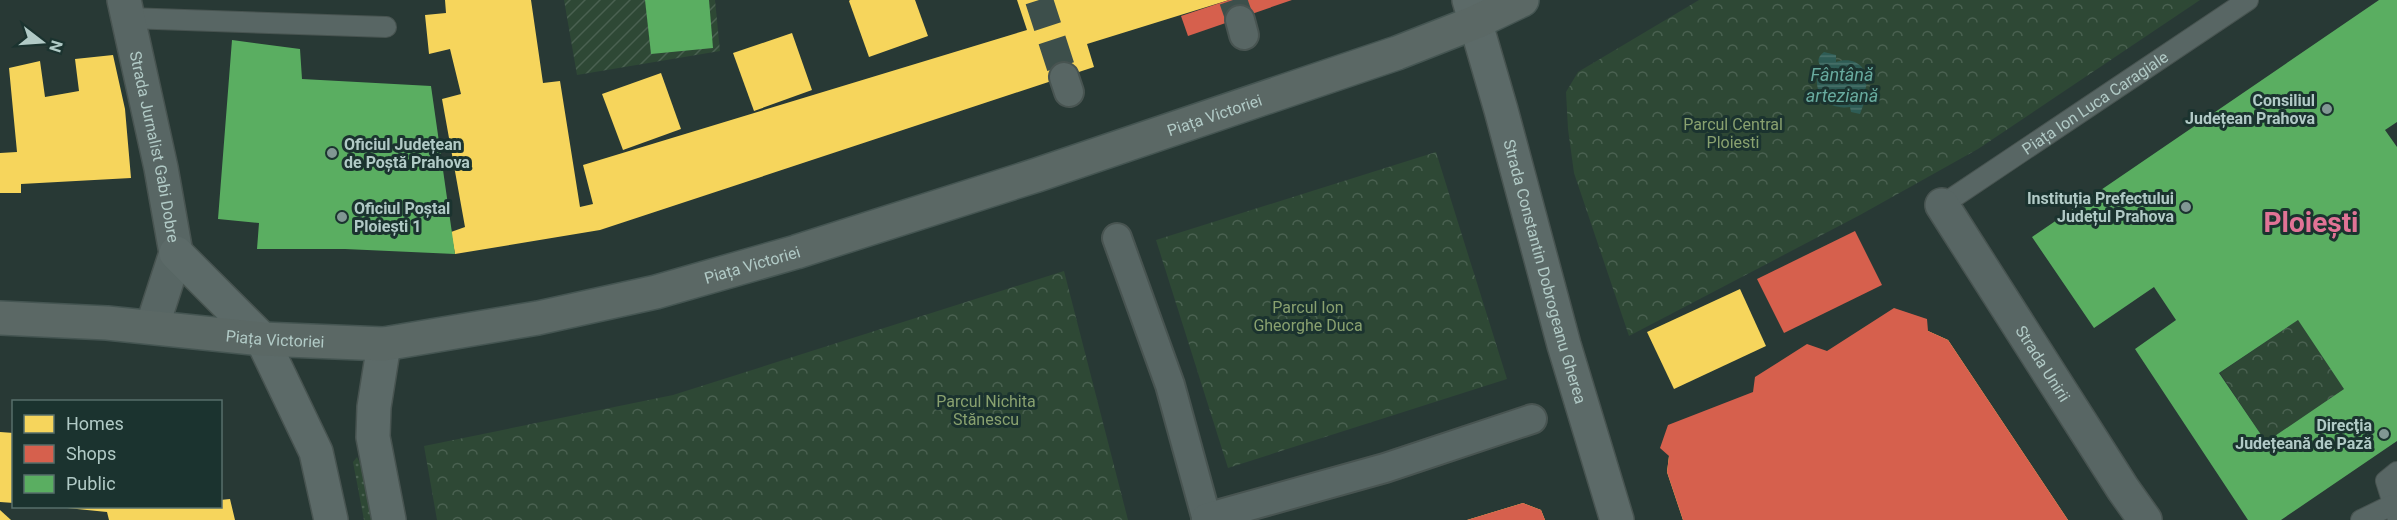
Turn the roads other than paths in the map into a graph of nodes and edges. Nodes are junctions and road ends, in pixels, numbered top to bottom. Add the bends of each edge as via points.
1 (1522, 0) edge
2 (2248, 0) edge
3 (126, 9) edge
4 (1472, 11) edge
5 (386, 27) dead end
6 (1942, 205) joint
7 (1118, 238) dead end
8 (176, 253) junction
9 (0, 318) edge
10 (152, 327) junction
11 (262, 339) junction
12 (384, 344) junction
13 (1532, 419) dead end
14 (2397, 472) edge
15 (2394, 510) edge
16 (1206, 519) edge
17 (331, 520) edge
18 (389, 520) edge
19 (1617, 520) edge
20 (2145, 520) edge
21 (2361, 520) edge

1 - 4 main road, Piața Victoriei
2 - 6 lane, Piața Ion Luca Caragiale
3 - 5 lane
3 - 8 street, Strada Jurnalist Gabi Dobre
4 - 12 main road, Piața Victoriei via 1397,53 785,255 600,305
4 - 19 main road, Strada Constantin Dobrogeanu Gherea via 1564,345
6 - 20 street, Strada Unirii
7 - 16 street via 1170,385
8 - 10 street, Strada Jurnalist Gabi Dobre
8 - 11 main road
9 - 10 main road, Piața Victoriei
10 - 11 main road, Piața Victoriei
11 - 12 main road, Piața Victoriei
11 - 17 main road via 316,452
12 - 18 main road via 373,437
13 - 16 street via 1385,468
14 - 15 lane via 2386,481
15 - 21 lane

